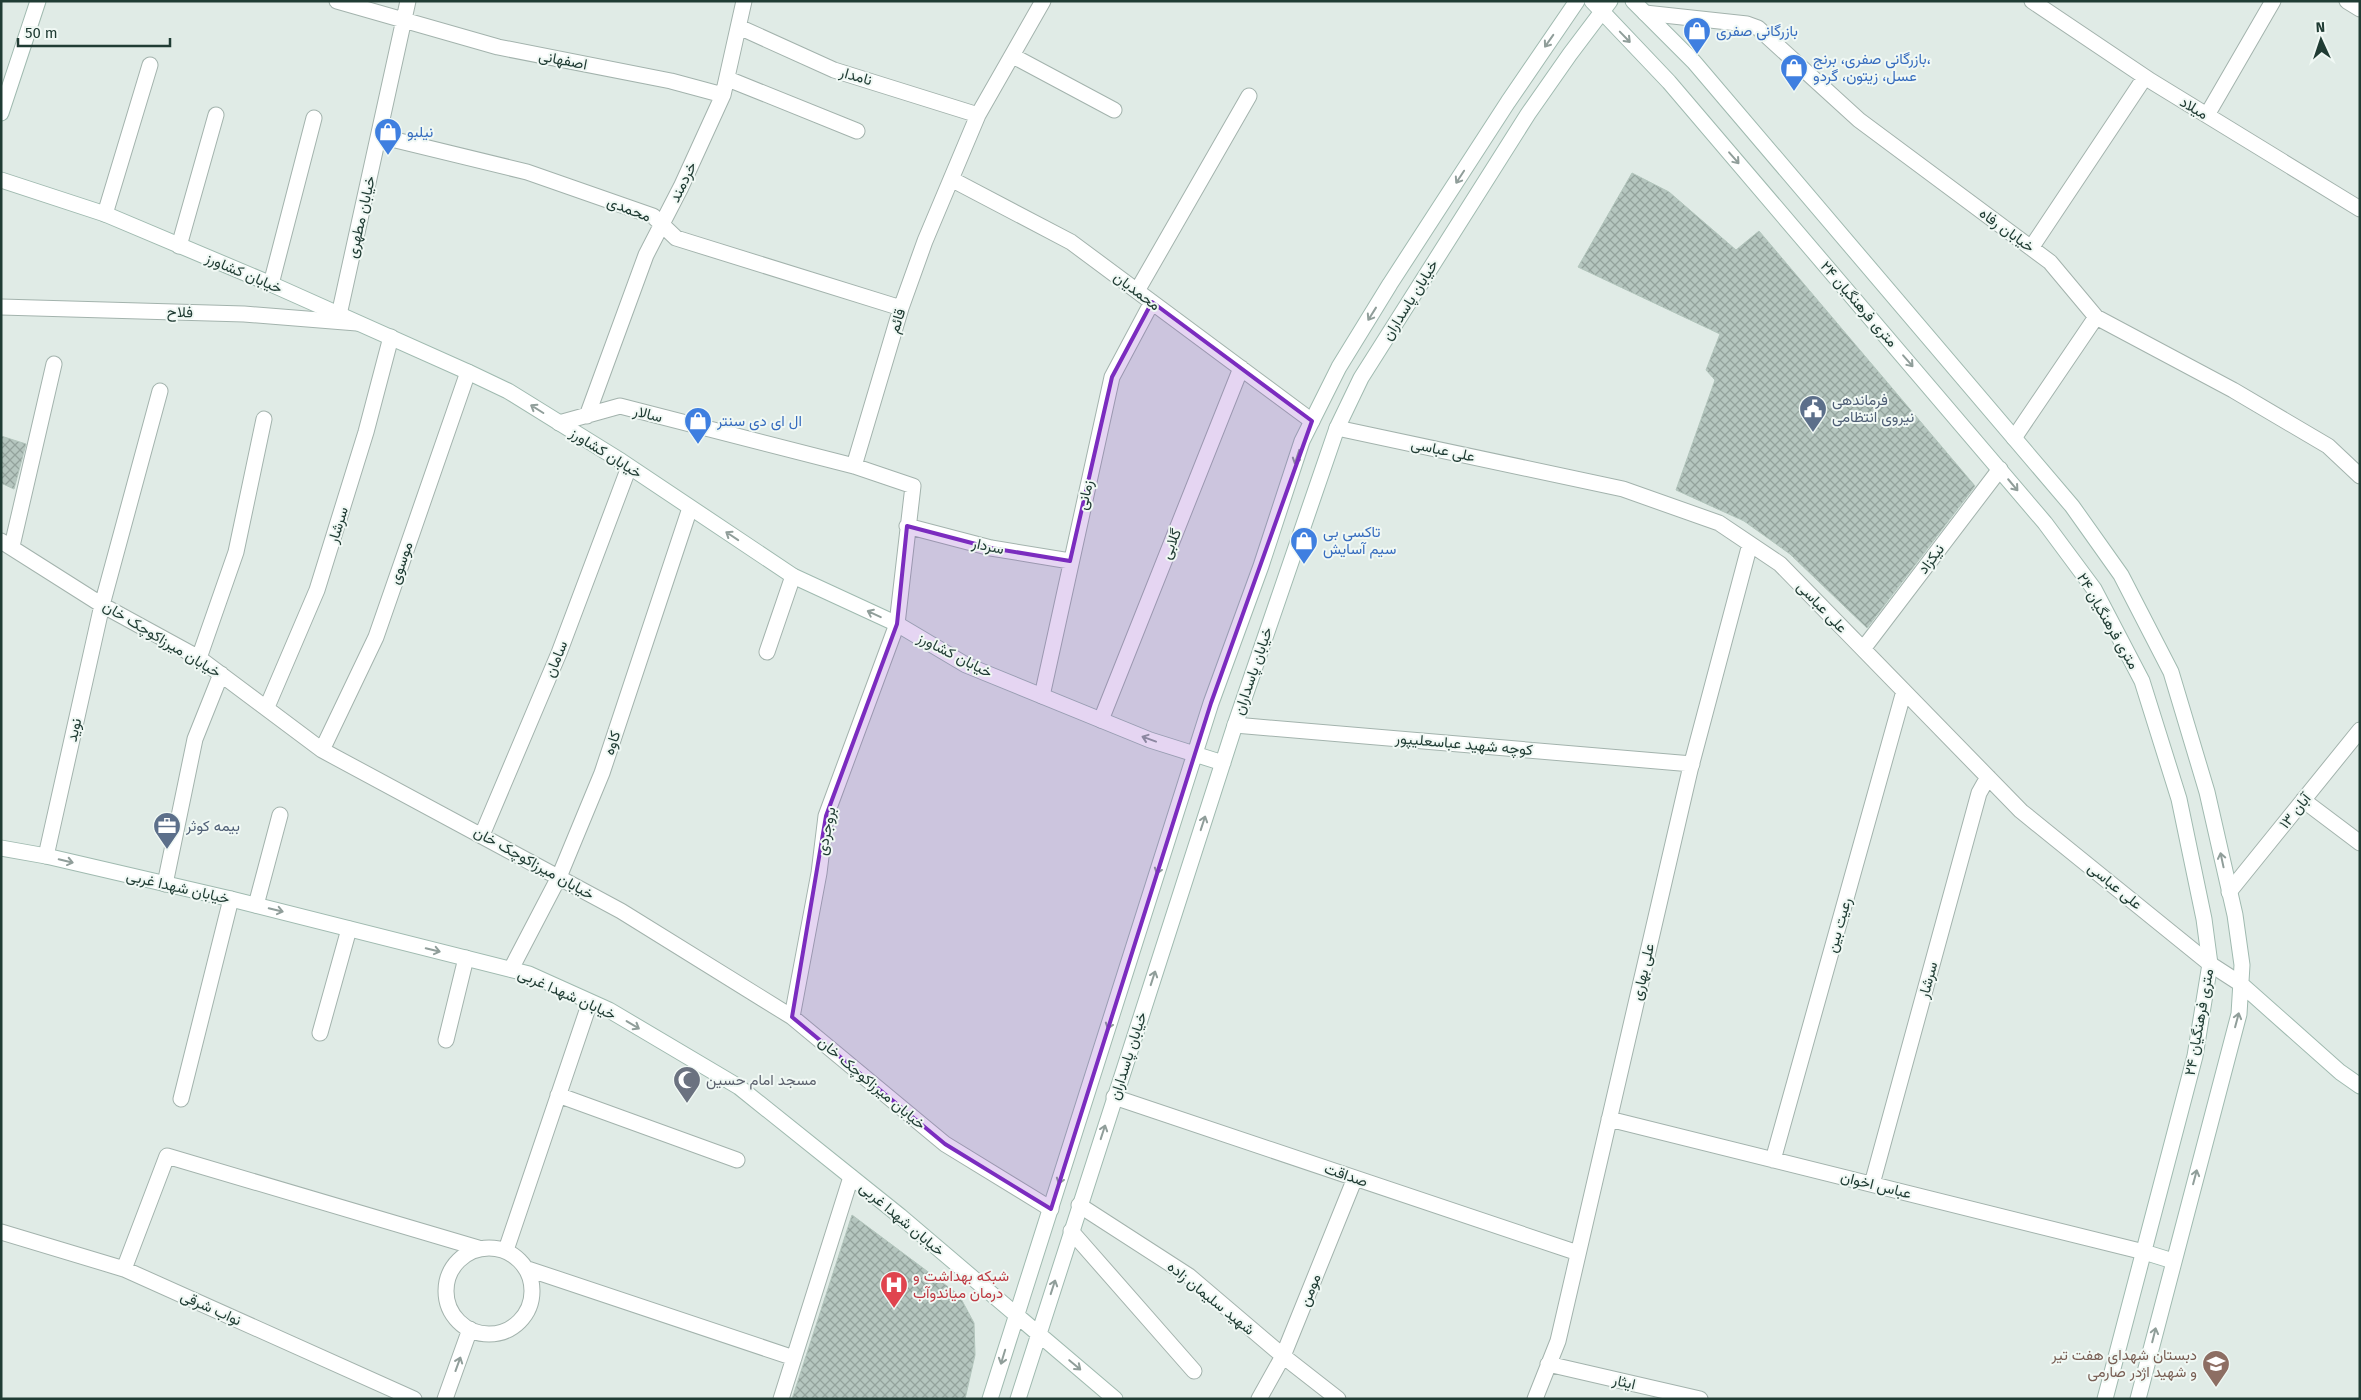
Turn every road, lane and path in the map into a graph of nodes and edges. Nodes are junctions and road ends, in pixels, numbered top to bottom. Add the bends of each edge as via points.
1 (38, 1) edge
2 (337, 1) edge
3 (408, 1) edge
4 (744, 1) edge
5 (1577, 1) edge
6 (1633, 1) edge
7 (2032, 1) edge
8 (2273, 1) edge
9 (2346, 1) edge
10 (1041, 3) edge
11 (1601, 5) edge
12 (2360, 9) edge
13 (1644, 13) junction
14 (404, 22) junction
15 (739, 27) junction
16 (1013, 56) junction
17 (150, 66) dead end
18 (2145, 77) junction
19 (728, 79) junction
20 (723, 95) junction
21 (1248, 96) dead end
22 (1114, 110) dead end
23 (1, 113) edge
24 (216, 115) dead end
25 (978, 115) junction
26 (2207, 115) junction
27 (314, 118) dead end
28 (857, 131) dead end
29 (379, 136) junction
30 (951, 179) junction
31 (1, 180) edge
32 (2360, 209) edge
33 (105, 214) junction
34 (662, 224) junction
35 (179, 246) junction
36 (2031, 248) junction
37 (271, 284) junction
38 (1137, 291) junction
39 (1152, 302) junction
40 (1, 307) edge
41 (901, 308) junction
42 (339, 315) junction
43 (2096, 317) junction
44 (359, 323) junction
45 (391, 337) junction
46 (54, 364) dead end
47 (1241, 368) junction
48 (468, 372) junction
49 (160, 391) dead end
50 (587, 416) junction
51 (264, 419) dead end
52 (1312, 421) junction
53 (559, 423) junction
54 (1337, 428) junction
55 (2014, 438) junction
56 (854, 466) junction
57 (2000, 469) junction
58 (626, 473) junction
59 (2360, 476) edge
60 (690, 508) junction
61 (907, 526) junction
62 (6, 543) edge
63 (1750, 544) junction
64 (1070, 561) junction
65 (793, 576) junction
66 (102, 605) junction
67 (897, 624) junction
68 (1863, 649) junction
69 (767, 652) dead end
70 (199, 658) junction
71 (221, 674) junction
72 (1904, 691) junction
73 (1042, 696) junction
74 (267, 707) junction
75 (1101, 720) junction
76 (1235, 725) junction
77 (2360, 730) edge
78 (322, 750) junction
79 (1195, 754) junction
80 (1223, 763) junction
81 (1692, 764) junction
82 (1988, 777) junction
83 (2303, 800) junction
84 (280, 815) dead end
85 (482, 835) junction
86 (2360, 843) edge
87 (1, 848) edge
88 (46, 856) junction
89 (559, 877) junction
90 (165, 884) junction
91 (2229, 892) junction
92 (231, 899) junction
93 (256, 905) junction
94 (349, 929) junction
95 (466, 958) junction
96 (2210, 964) junction
97 (511, 969) junction
98 (2241, 984) junction
99 (590, 1002) junction
100 (792, 1017) junction
101 (320, 1033) dead end
102 (446, 1040) dead end
103 (2360, 1086) edge
104 (558, 1095) junction
105 (1114, 1097) junction
106 (181, 1099) dead end
107 (1609, 1119) junction
108 (737, 1160) dead end
109 (1773, 1160) junction
110 (852, 1177) junction
111 (1355, 1178) junction
112 (1872, 1184) junction
113 (1079, 1205) junction
114 (1050, 1209) junction
115 (1070, 1231) junction
116 (1, 1232) edge
117 (478, 1248) junction
118 (506, 1250) junction
119 (2144, 1252) junction
120 (1578, 1253) junction
121 (2173, 1261) junction
122 (124, 1269) junction
123 (528, 1269) junction
124 (1016, 1316) junction
125 (470, 1329) junction
126 (1038, 1334) junction
127 (1283, 1356) junction
128 (794, 1358) junction
129 (1548, 1364) junction
130 (1194, 1371) dead end
131 (414, 1399) edge
132 (445, 1399) edge
133 (781, 1399) edge
134 (990, 1399) edge
135 (1018, 1399) edge
136 (1115, 1399) edge
137 (1259, 1399) edge
138 (1338, 1399) edge
139 (1535, 1399) edge
140 (1700, 1399) edge
141 (2105, 1399) edge
142 (2138, 1399) edge

1 - 23 street
2 - 14 street, اصفهانی
3 - 14 street, خیابان مطهری
4 - 15 street, خردمند
5 -> 52 street, خیابان پاسداران via 1390,284 1339,367
6 - 13 street, ۲۴ متری فرهنگیان
7 - 18 street, میلاد
8 - 26 street
9 - 12 street
10 - 16 street, قائم
11 - 54 street, خیابان پاسداران via 1361,378
11 -> 57 street, ۲۴ متری فرهنگیان
13 - 36 street, خیابان رفاه via 1747,24 1758,28 1859,120
13 - 55 street, ۲۴ متری فرهنگیان via 1694,62
14 - 20 street, اصفهانی via 498,47 671,81
14 - 29 street, خیابان مطهری
15 - 19 street, خردمند
15 - 25 street, نامدار via 834,70
16 - 22 street
16 - 25 street, قائم
17 - 33 street
18 - 26 street, میلاد
18 - 36 street
19 - 20 street, خردمند
19 - 28 street
20 - 34 street, خردمند
21 - 38 street
24 - 35 street
25 - 30 street, قائم
26 - 32 street, میلاد
27 - 37 street
29 - 34 street, محمدی via 527,172 653,216
29 - 42 street, خیابان مطهری
30 - 38 street, محمدیان via 1071,242
30 - 41 street, قائم
31 - 33 street, خیابان کشاورز
33 - 35 street, خیابان کشاورز
34 - 41 street, محمدی via 676,238
34 - 50 street, خردمند via 646,255
35 - 37 street, خیابان کشاورز
36 - 43 street, خیابان رفاه via 2050,262
37 - 42 street, خیابان کشاورز
38 - 39 street, محمدیان
39 - 47 street, محمدیان
39 - 64 street, زمانی via 1112,376
40 - 44 street, فلاح via 234,314
41 - 56 street, قائم
42 - 44 street, خیابان کشاورز
43 - 55 street
43 - 59 street, خیابان رفاه via 2320,441
44 - 45 street, خیابان کشاورز
45 - 48 street, خیابان کشاورز
45 - 74 street, سرشار via 366,432 317,590
46 - 62 street
47 - 52 street, محمدیان
47 - 75 street, گلابی
53 -> 48 street, خیابان کشاورز via 508,391
48 - 78 street, موسوی via 376,637
49 - 66 street, نوید
50 - 53 street, سالار
50 - 56 street, سالار via 620,406
51 - 70 street via 236,552
52 -> 79 street, خیابان پاسداران via 1302,441 1262,566
53 - 58 street, خیابان کشاورز
54 - 63 street, علی عباسی via 1623,489 1719,523
54 - 76 street, خیابان پاسداران
91 -> 55 street, ۲۴ متری فرهنگیان via 2207,792 2171,672 2121,575 2072,506
56 - 61 street via 913,486
57 - 68 street, نیکزاد
57 -> 96 street, ۲۴ متری فرهنگیان via 2094,589 2142,681 2179,799
58 - 60 street, خیابان کشاورز
58 - 85 street, سامان via 559,653
65 -> 60 street, خیابان کشاورز
60 - 89 street, کاوه via 602,772
61 - 64 street, سردار via 991,548
61 - 67 street
62 - 66 street, خیابان میرزاکوچک خان
63 - 68 street, علی عباسی via 1780,564
63 - 81 street, علی بهاری
64 - 73 street, زمانی
67 -> 65 street, خیابان کشاورز
65 - 69 street
66 - 70 street, خیابان میرزاکوچک خان
66 - 88 street, نوید
67 - 73 street, خیابان کشاورز via 966,664
67 - 100 street, بروجردی via 826,816 819,873
68 - 72 street, علی عباسی
70 - 71 street, خیابان میرزاکوچک خان
71 - 74 street, خیابان میرزاکوچک خان
71 - 90 street via 195,739
72 - 82 street, علی عباسی
72 - 109 street, رعیت بین
73 - 75 street, خیابان کشاورز
74 - 78 street, خیابان میرزاکوچک خان
79 -> 75 street, خیابان کشاورز
76 - 80 street, خیابان پاسداران
76 - 81 street, کوچه شهید عباسعلیپور
77 - 83 street, ۱۳ آبان
78 - 85 street, خیابان میرزاکوچک خان
79 - 80 street, خیابان کشاورز
79 -> 114 street, خیابان پاسداران
105 -> 80 street, خیابان پاسداران
81 - 107 street, علی بهاری
82 - 96 street, علی عباسی via 2021,810
82 - 112 street, سرشار via 1979,793
83 - 86 street
83 - 91 street, ۱۳ آبان
84 - 93 street
85 - 89 street, خیابان میرزاکوچک خان
87 - 88 street, خیابان شهدا غربی
88 -> 90 street, خیابان شهدا غربی
89 - 97 street, کاوه
89 - 100 street, خیابان میرزاکوچک خان via 621,911
90 - 92 street, خیابان شهدا غربی
91 - 98 street, ۲۴ متری فرهنگیان via 2242,965
92 - 93 street, خیابان شهدا غربی
92 - 106 street
93 -> 94 street, خیابان شهدا غربی
94 -> 95 street, خیابان شهدا غربی
94 - 101 street
95 - 97 street, خیابان شهدا غربی
95 - 102 street
96 - 98 street, علی عباسی
96 - 119 street, ۲۴ متری فرهنگیان via 2195,1056
97 - 99 street, خیابان شهدا غربی
98 - 103 street, علی عباسی
121 -> 98 street, ۲۴ متری فرهنگیان via 2239,1014
99 - 104 street
99 -> 110 street, خیابان شهدا غربی via 739,1087
100 - 114 street, خیابان میرزاکوچک خان via 945,1144
104 - 108 street
104 - 118 street
105 - 111 street, صداقت
113 -> 105 street, خیابان پاسداران
107 - 109 street, عباس اخوان
107 - 120 street, علی بهاری
109 - 112 street, عباس اخوان
110 - 124 street, خیابان شهدا غربی
110 - 128 street
111 - 120 street, صداقت
111 - 127 street, مومن
112 - 119 street, عباس اخوان
113 - 115 street, خیابان پاسداران
113 - 127 street, شهید سلیمان زاده via 1189,1276
114 - 124 street, خیابان پاسداران
126 -> 115 street, خیابان پاسداران
115 - 130 street
116 - 122 street, نواب شرقی
117 - 118 street
117 - 122 street via 167,1156
117 - 125 street via 455,1264 448,1276 446,1290 448,1304 455,1317
118 - 123 street
119 - 121 street, عباس اخوان
119 - 141 street, ۲۴ متری فرهنگیان
120 - 129 street, علی بهاری via 1558,1341
142 -> 121 street, ۲۴ متری فرهنگیان
122 - 131 street, نواب شرقی
123 - 125 street via 533,1298 519,1322 493,1334
123 - 128 street
124 - 126 street, خیابان شهدا غربی
124 -> 134 street
132 -> 125 street
126 - 135 street, خیابان پاسداران
126 -> 136 street, خیابان شهدا غربی
127 - 137 street, مومن
127 - 138 street, شهید سلیمان زاده
128 - 133 street
129 - 139 street, علی بهاری
129 - 140 street, ایثار

